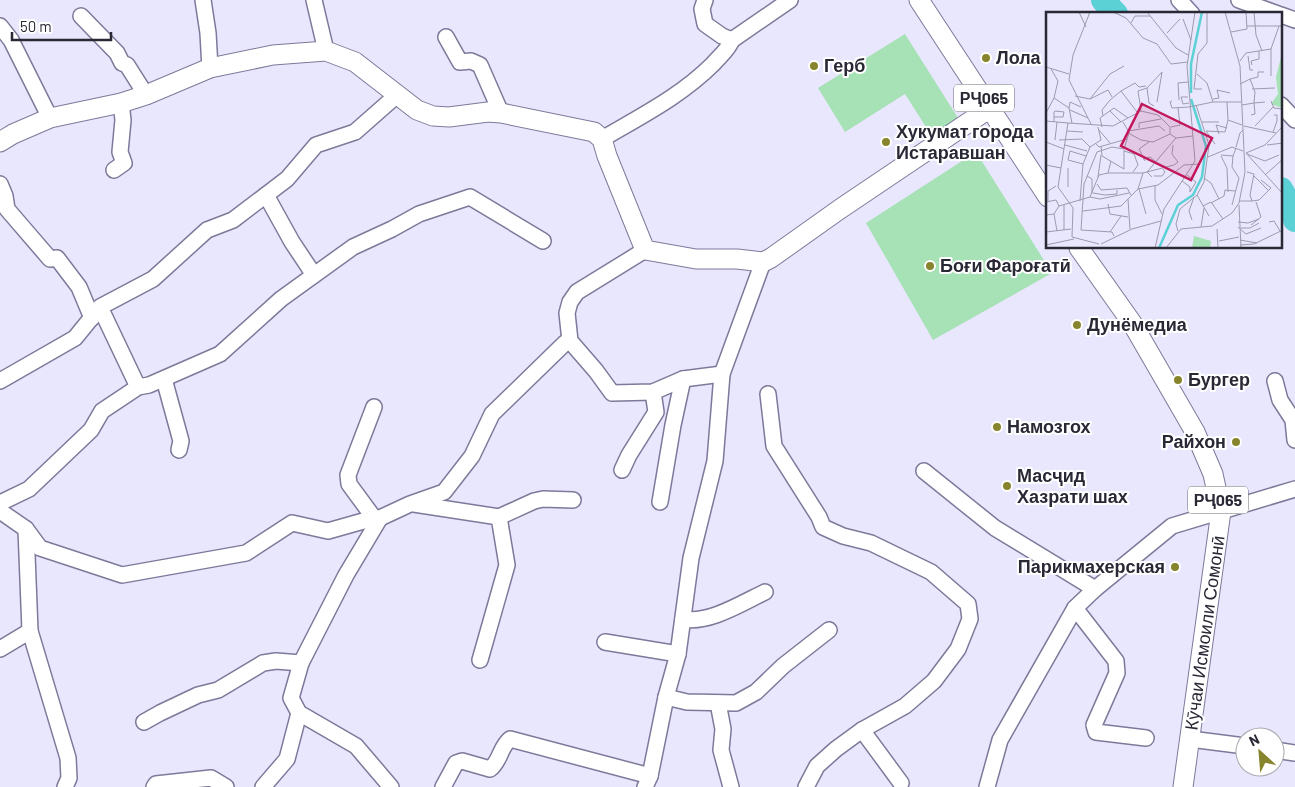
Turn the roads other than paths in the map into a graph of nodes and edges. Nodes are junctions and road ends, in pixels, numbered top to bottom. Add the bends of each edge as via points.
1 (203, 0) edge
2 (314, 0) edge
3 (705, 0) edge
4 (790, 0) edge
5 (919, 0) edge
6 (1179, 0) edge
7 (1239, 0) edge
8 (1190, 12) edge
9 (1272, 12) edge
10 (1282, 15) edge
11 (81, 16) dead end
12 (1295, 20) edge
13 (0, 26) edge
14 (446, 36) dead end
15 (732, 40) junction
16 (326, 51) junction
17 (210, 68) junction
18 (146, 95) junction
19 (397, 95) junction
20 (121, 103) junction
21 (1282, 106) edge
22 (990, 108) junction
23 (501, 113) junction
24 (50, 118) junction
25 (1295, 120) edge
26 (602, 139) junction
27 (0, 142) edge
28 (114, 170) dead end
29 (0, 184) edge
30 (1046, 194) edge
31 (266, 195) junction
32 (544, 241) dead end
33 (1080, 249) edge
34 (645, 250) junction
35 (763, 262) junction
36 (314, 275) junction
37 (96, 313) junction
38 (570, 341) junction
39 (722, 374) junction
40 (164, 379) junction
41 (683, 379) junction
42 (0, 381) edge
43 (1275, 381) dead end
44 (138, 388) junction
45 (653, 392) junction
46 (768, 394) dead end
47 (374, 407) dead end
48 (1295, 440) edge
49 (179, 450) dead end
50 (622, 470) dead end
51 (924, 471) dead end
52 (1295, 489) edge
53 (573, 500) dead end
54 (660, 502) dead end
55 (0, 503) edge
56 (410, 504) junction
57 (0, 511) edge
58 (1221, 511) junction
59 (499, 517) junction
60 (377, 518) junction
61 (26, 529) junction
62 (1095, 589) junction
63 (765, 592) dead end
64 (1076, 608) junction
65 (683, 619) junction
66 (829, 630) dead end
67 (30, 632) junction
68 (605, 642) dead end
69 (0, 649) edge
70 (678, 654) junction
71 (480, 660) dead end
72 (301, 663) junction
73 (666, 697) junction
74 (718, 703) junction
75 (299, 714) junction
76 (144, 722) dead end
77 (862, 730) junction
78 (1146, 738) dead end
79 (1190, 739) junction
80 (1235, 745) edge
81 (647, 781) edge
82 (902, 783) dead end
83 (65, 787) edge
84 (154, 787) edge
85 (226, 787) edge
86 (263, 787) edge
87 (391, 787) edge
88 (443, 787) edge
89 (731, 787) edge
90 (806, 787) edge
91 (987, 787) edge
92 (1183, 787) edge

1 - 17 street
2 - 16 street
3 - 15 street via 702,9 705,24
4 - 15 street
5 - 22 main road, РҶ065
6 - 8 street
7 - 9 street
10 - 12 street
11 - 18 street via 127,65
13 - 24 street
14 - 23 street via 460,62 471,61 480,65
15 - 26 street via 729,48 701,76 669,100
16 - 17 main road via 273,55
16 - 19 main road via 355,62
17 - 18 main road
18 - 20 main road
19 - 23 main road via 417,110 433,116
19 - 31 street via 355,132 316,145 287,179
20 - 24 main road
20 - 28 street via 124,120 120,152 124,163
21 - 25 street
22 - 30 main road, РҶ065
22 - 35 main road
23 - 26 main road via 594,132
24 - 27 main road
26 - 34 main road
29 - 37 street via 7,209 50,259 57,258
31 - 36 street
31 - 37 street via 233,220 207,230 153,278
32 - 36 street via 470,198 419,214 353,247
33 - 58 main road, Кӯчаи Исмоили Сомонӣ / РҶ065 via 1132,323 1195,432 1213,474
34 - 35 main road via 696,259
34 - 38 street via 577,292 567,313
35 - 39 street
36 - 40 street via 281,299 220,354
37 - 42 street via 75,338
37 - 44 street
38 - 45 street via 612,394
38 - 56 street via 492,414 472,456 444,492
39 - 41 street
39 - 65 street via 715,461 692,558
40 - 44 street
40 - 49 street via 181,441
41 - 45 street
41 - 54 street
43 - 48 street via 1280,400 1293,420
44 - 55 street via 102,411 91,430 29,489
45 - 50 street via 656,412
46 - 77 street via 774,446 824,527 871,543 930,572 968,604 970,619 958,649 934,681 905,706
47 - 60 street via 348,476 349,484
51 - 62 street via 995,528
52 - 58 street
53 - 59 street via 534,501
56 - 59 street
56 - 60 street
57 - 61 street
58 - 62 street via 1172,526
58 - 79 main road, Кӯчаи Исмоили Сомонӣ / РҶ065
59 - 71 street via 507,565
60 - 61 street via 328,531 292,523 246,553 122,575 40,548
60 - 72 street
61 - 67 street
62 - 64 street
63 - 65 street via 724,612 694,621
64 - 78 street via 1116,661 1117,673 1094,725 1096,732
64 - 91 street via 1000,740
65 - 70 street
66 - 74 street via 756,692 736,704
67 - 69 street
67 - 83 street via 68,758 70,778
68 - 70 street
70 - 73 street
72 - 75 street via 291,698
72 - 76 street via 264,663 218,690 198,695
73 - 74 street via 687,702
73 - 81 street
74 - 89 street via 723,730 721,750
75 - 86 street via 287,759
75 - 87 street via 356,746
77 - 82 street
77 - 90 street via 818,766
79 - 80 street
79 - 92 main road, Кӯчаи Исмоили Сомонӣ / РҶ065
81 - 88 street via 510,739 504,744 494,767 490,769 462,761 456,763
84 - 85 street via 156,784 211,778

